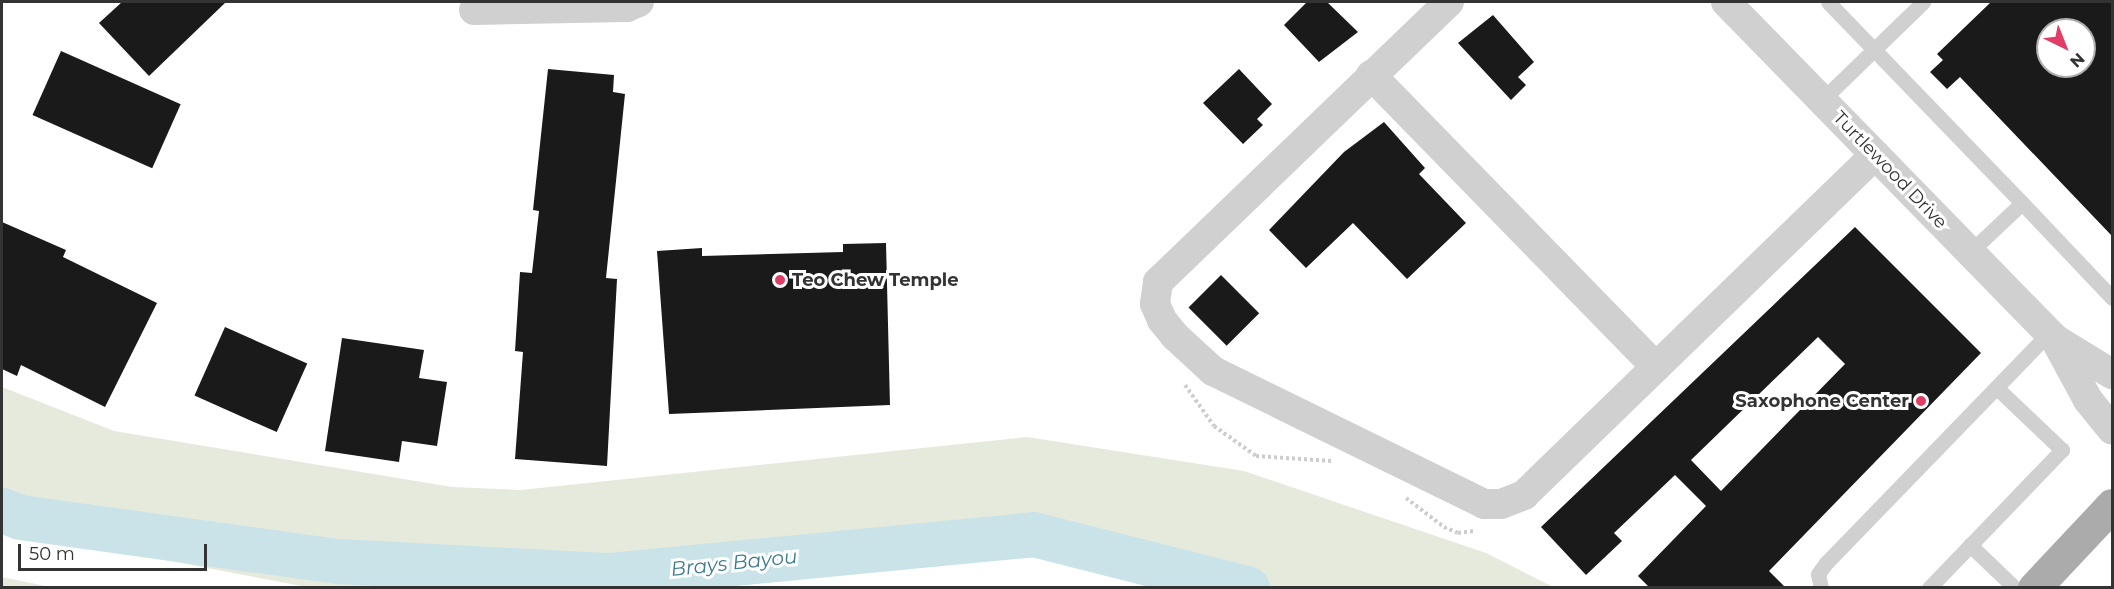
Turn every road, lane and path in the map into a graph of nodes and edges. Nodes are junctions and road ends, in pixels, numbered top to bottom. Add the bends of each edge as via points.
1 (639, 2) edge
2 (1449, 2) edge
3 (1726, 2) edge
4 (1828, 2) edge
5 (1923, 2) edge
6 (474, 10) dead end
7 (1874, 50) junction
8 (1371, 75) junction
9 (1822, 100) junction
10 (1875, 155) junction
11 (2022, 202) junction
12 (1970, 252) junction
13 (2112, 298) edge
14 (2052, 336) junction
15 (1189, 350) junction
16 (1656, 367) junction
17 (2112, 374) edge
18 (1997, 388) junction
19 (2112, 430) edge
20 (1341, 461) dead end
21 (1399, 492) dead end
22 (1508, 501) junction
23 (2112, 505) edge
24 (1970, 545) junction
25 (1821, 588) edge
26 (1929, 588) edge
27 (2015, 588) edge
28 (2034, 588) edge

1 - 6 street via 627,7
2 - 8 street
3 - 9 street, Turtlewood Drive
4 - 7 lane
5 - 7 lane
7 - 9 lane
7 - 11 lane
8 - 15 street via 1158,282 1155,304 1162,320
8 - 16 street
9 - 10 street, Turtlewood Drive
10 - 12 street, Turtlewood Drive
10 - 16 street
11 - 12 lane
11 - 13 lane
12 - 14 street, Turtlewood Drive
14 - 17 street, Turtlewood Drive
14 - 18 lane
14 - 19 street, Turtlewood Drive via 2088,400
15 - 20 path via 1175,361 1178,374 1200,410 1235,445 1272,459
15 - 22 street via 1212,370 1484,504
16 - 22 street via 1524,495
18 - 24 lane via 2062,450
18 - 25 lane via 1826,563 1818,574
21 - 22 path via 1424,514 1458,533 1500,523 1507,516
23 - 28 main road
24 - 26 lane
24 - 27 lane

